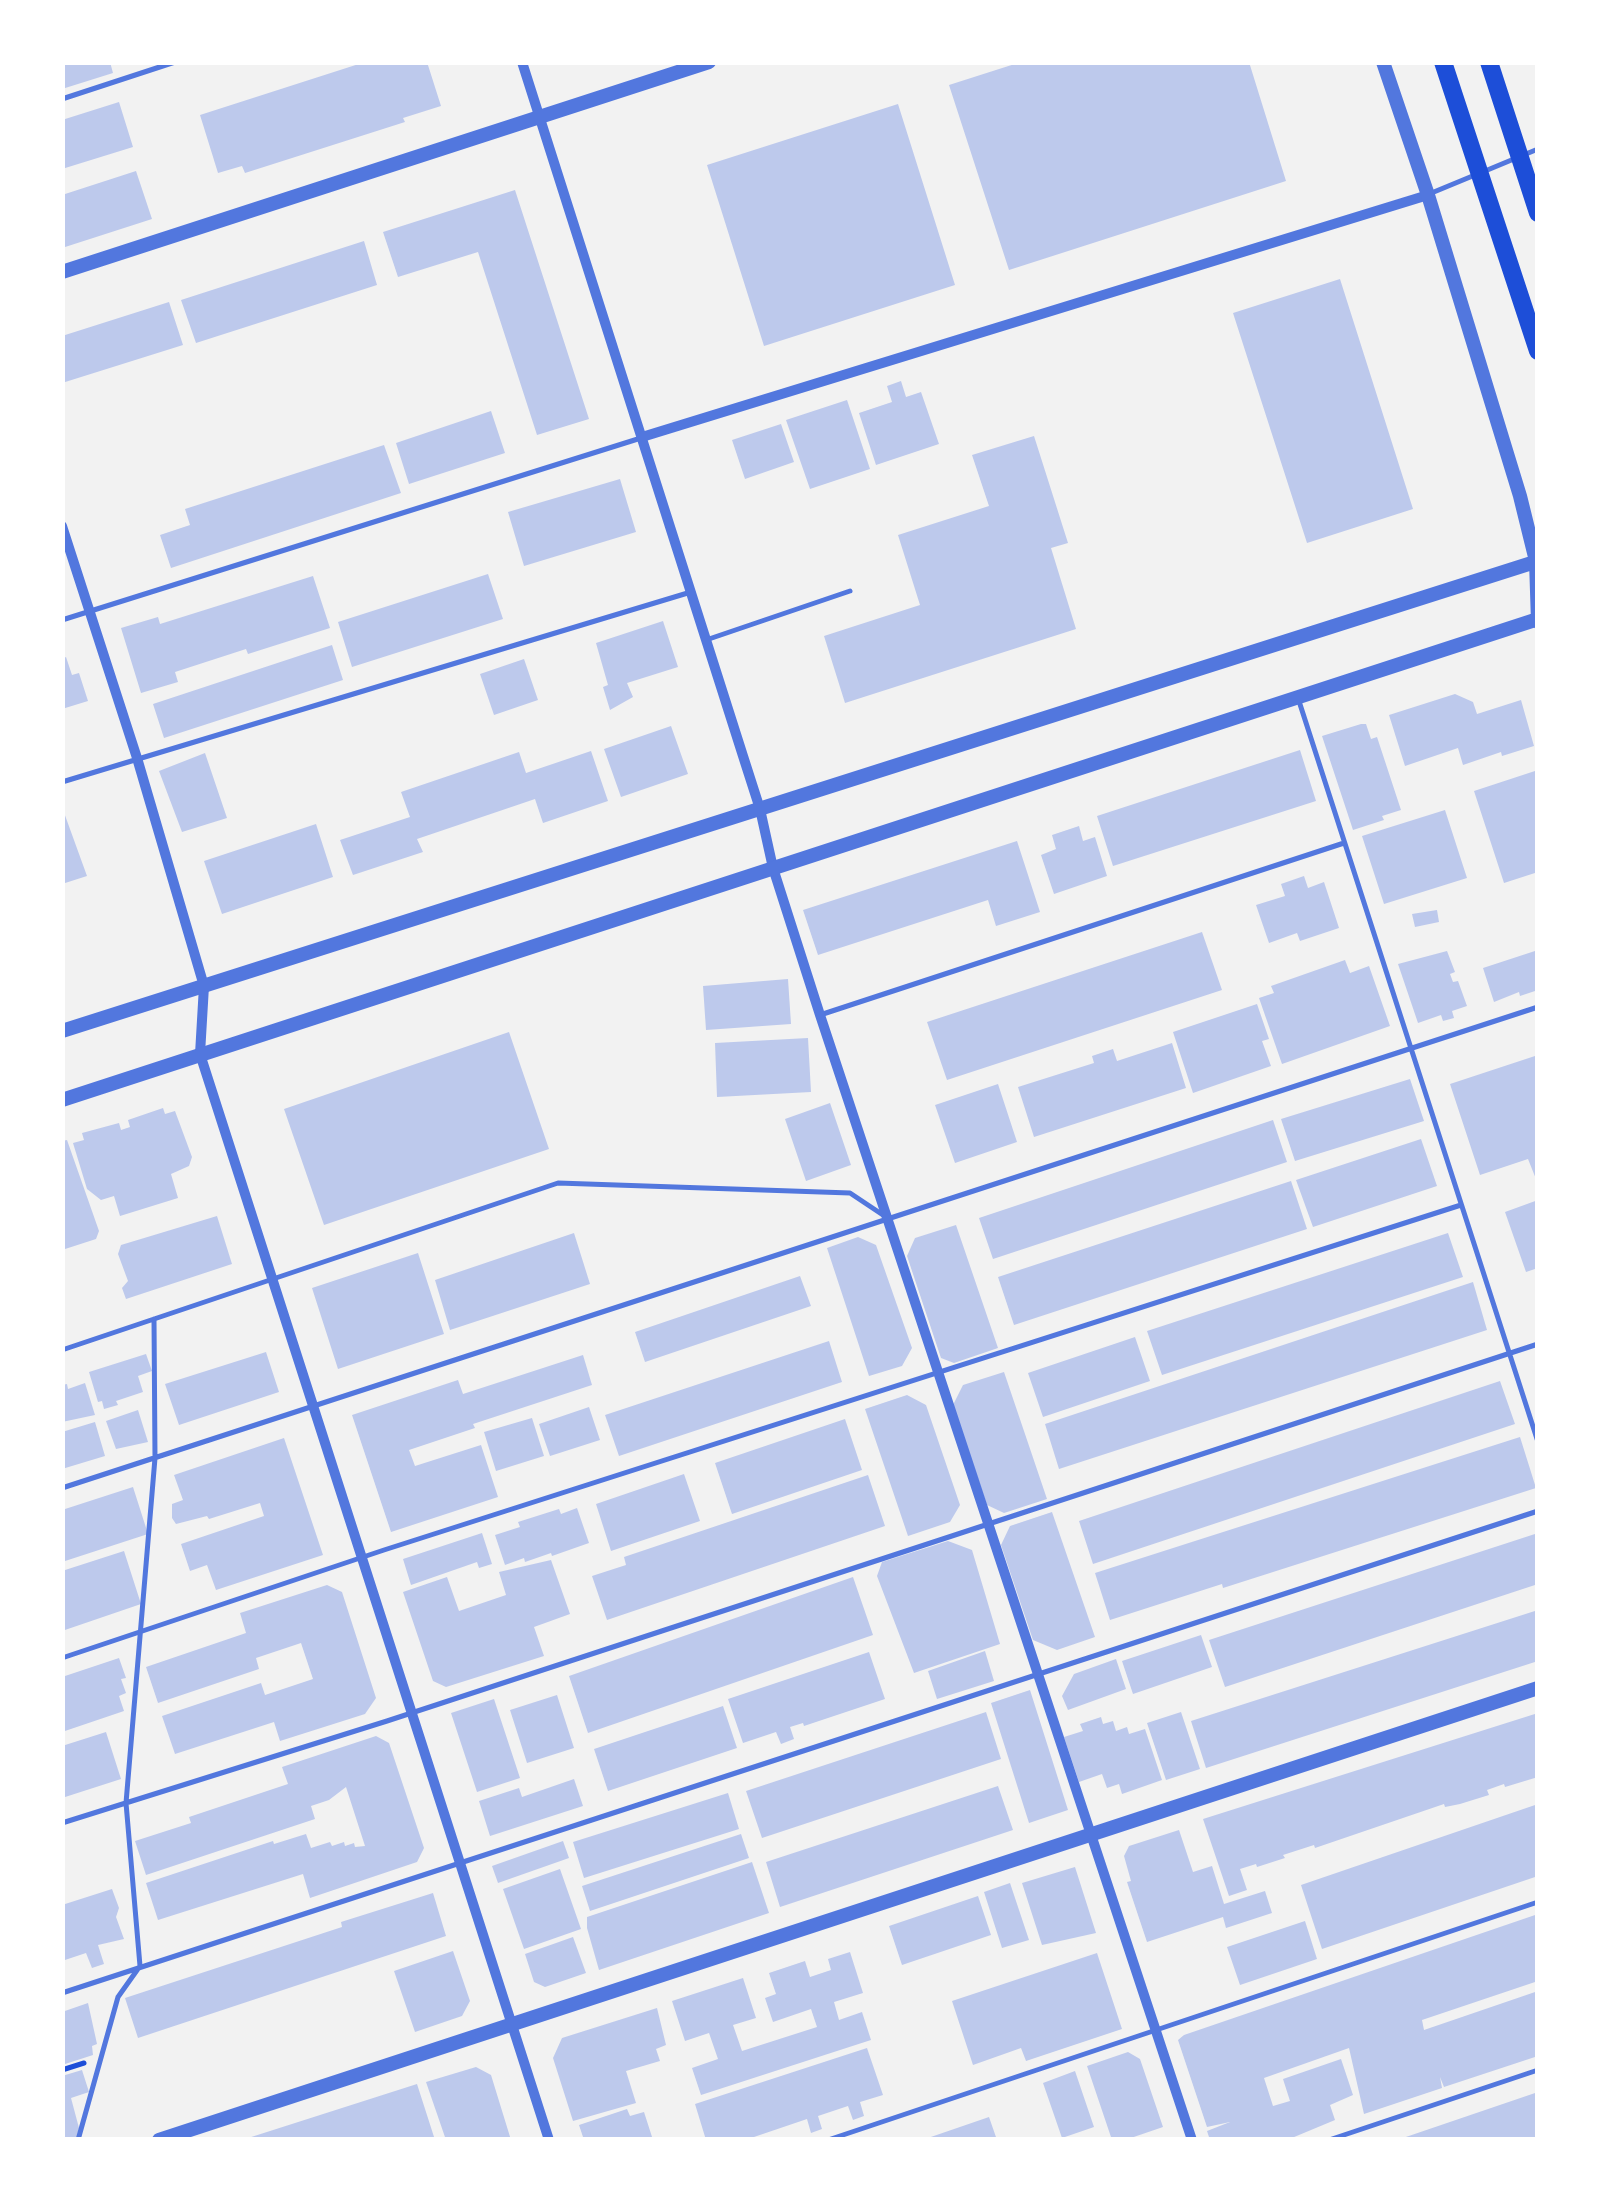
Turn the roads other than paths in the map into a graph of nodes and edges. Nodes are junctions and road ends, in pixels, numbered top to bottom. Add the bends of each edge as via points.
1 (174, 62) edge
2 (522, 62) edge
3 (709, 62) edge
4 (1383, 62) edge
5 (1442, 62) edge
6 (1489, 62) edge
7 (62, 99) edge
8 (539, 116) junction
9 (1538, 149) edge
10 (1428, 195) junction
11 (1538, 213) edge
12 (62, 272) edge
13 (1538, 351) edge
14 (642, 438) junction
15 (62, 526) edge
16 (1537, 561) edge
17 (850, 591) dead end
18 (691, 592) junction
19 (90, 611) junction
20 (62, 620) edge
21 (1537, 620) edge
22 (706, 640) junction
23 (1297, 697) junction
24 (138, 758) junction
25 (62, 782) edge
26 (760, 809) junction
27 (1344, 843) junction
28 (773, 868) junction
29 (204, 986) junction
30 (1538, 1007) edge
31 (820, 1015) junction
32 (62, 1031) edge
33 (1410, 1048) junction
34 (200, 1054) junction
35 (62, 1100) edge
36 (1461, 1204) junction
37 (888, 1218) junction
38 (272, 1279) junction
39 (154, 1319) junction
40 (1538, 1344) edge
41 (62, 1350) edge
42 (1509, 1354) junction
43 (939, 1372) junction
44 (314, 1406) junction
45 (1538, 1442) edge
46 (155, 1458) junction
47 (62, 1488) edge
48 (1538, 1511) edge
49 (989, 1522) junction
50 (362, 1558) junction
51 (142, 1631) junction
52 (62, 1658) edge
53 (1038, 1673) junction
54 (1538, 1688) edge
55 (412, 1713) junction
56 (126, 1803) junction
57 (62, 1823) edge
58 (1091, 1834) junction
59 (460, 1863) junction
60 (1538, 1902) edge
61 (140, 1966) junction
62 (62, 1992) edge
63 (512, 2024) junction
64 (1156, 2030) junction
65 (1538, 2070) edge
66 (78, 2140) edge
67 (159, 2140) edge
68 (549, 2140) edge
69 (828, 2140) edge
70 (1192, 2140) edge
71 (1329, 2140) edge

1 - 7 lane
2 - 8 street
3 - 8 street
4 - 10 street
5 - 13 highway
6 - 11 highway
8 - 12 street
8 - 14 street
9 - 10 lane
10 - 14 street
10 - 16 street
14 - 18 street
14 - 19 lane
15 - 19 street
16 - 21 street
16 - 26 street
17 - 22 lane
18 - 22 street
18 - 24 lane
19 - 20 lane
19 - 24 street
21 - 23 street
22 - 26 street
23 - 27 lane
23 - 28 street
24 - 25 lane
24 - 29 street
26 - 28 street
26 - 29 street
27 - 31 lane
27 - 33 lane
28 - 31 street
28 - 34 street
29 - 32 street
29 - 34 street
30 - 33 lane
31 - 37 street
33 - 36 lane
33 - 37 lane
34 - 35 street
34 - 38 street
36 - 42 lane
36 - 43 lane
37 - 38 lane via 850,1193 558,1183
37 - 43 street
37 - 44 lane
38 - 39 lane
38 - 44 street
39 - 41 lane
39 - 46 lane
40 - 42 lane
42 - 45 lane
42 - 49 lane
43 - 49 street
43 - 50 lane
44 - 46 lane
44 - 50 street
46 - 47 lane
46 - 51 lane
48 - 53 lane
49 - 53 street
49 - 55 lane
50 - 51 lane
50 - 55 street
51 - 52 lane
51 - 56 lane
53 - 58 street
53 - 59 lane
54 - 58 street
55 - 56 lane
55 - 59 street
56 - 57 lane
56 - 61 lane
58 - 63 street
58 - 64 street
59 - 61 lane
59 - 63 street
60 - 64 lane
61 - 62 lane
61 - 66 lane via 118,1997
63 - 67 street
63 - 68 street
64 - 69 lane
64 - 70 street
65 - 71 lane

